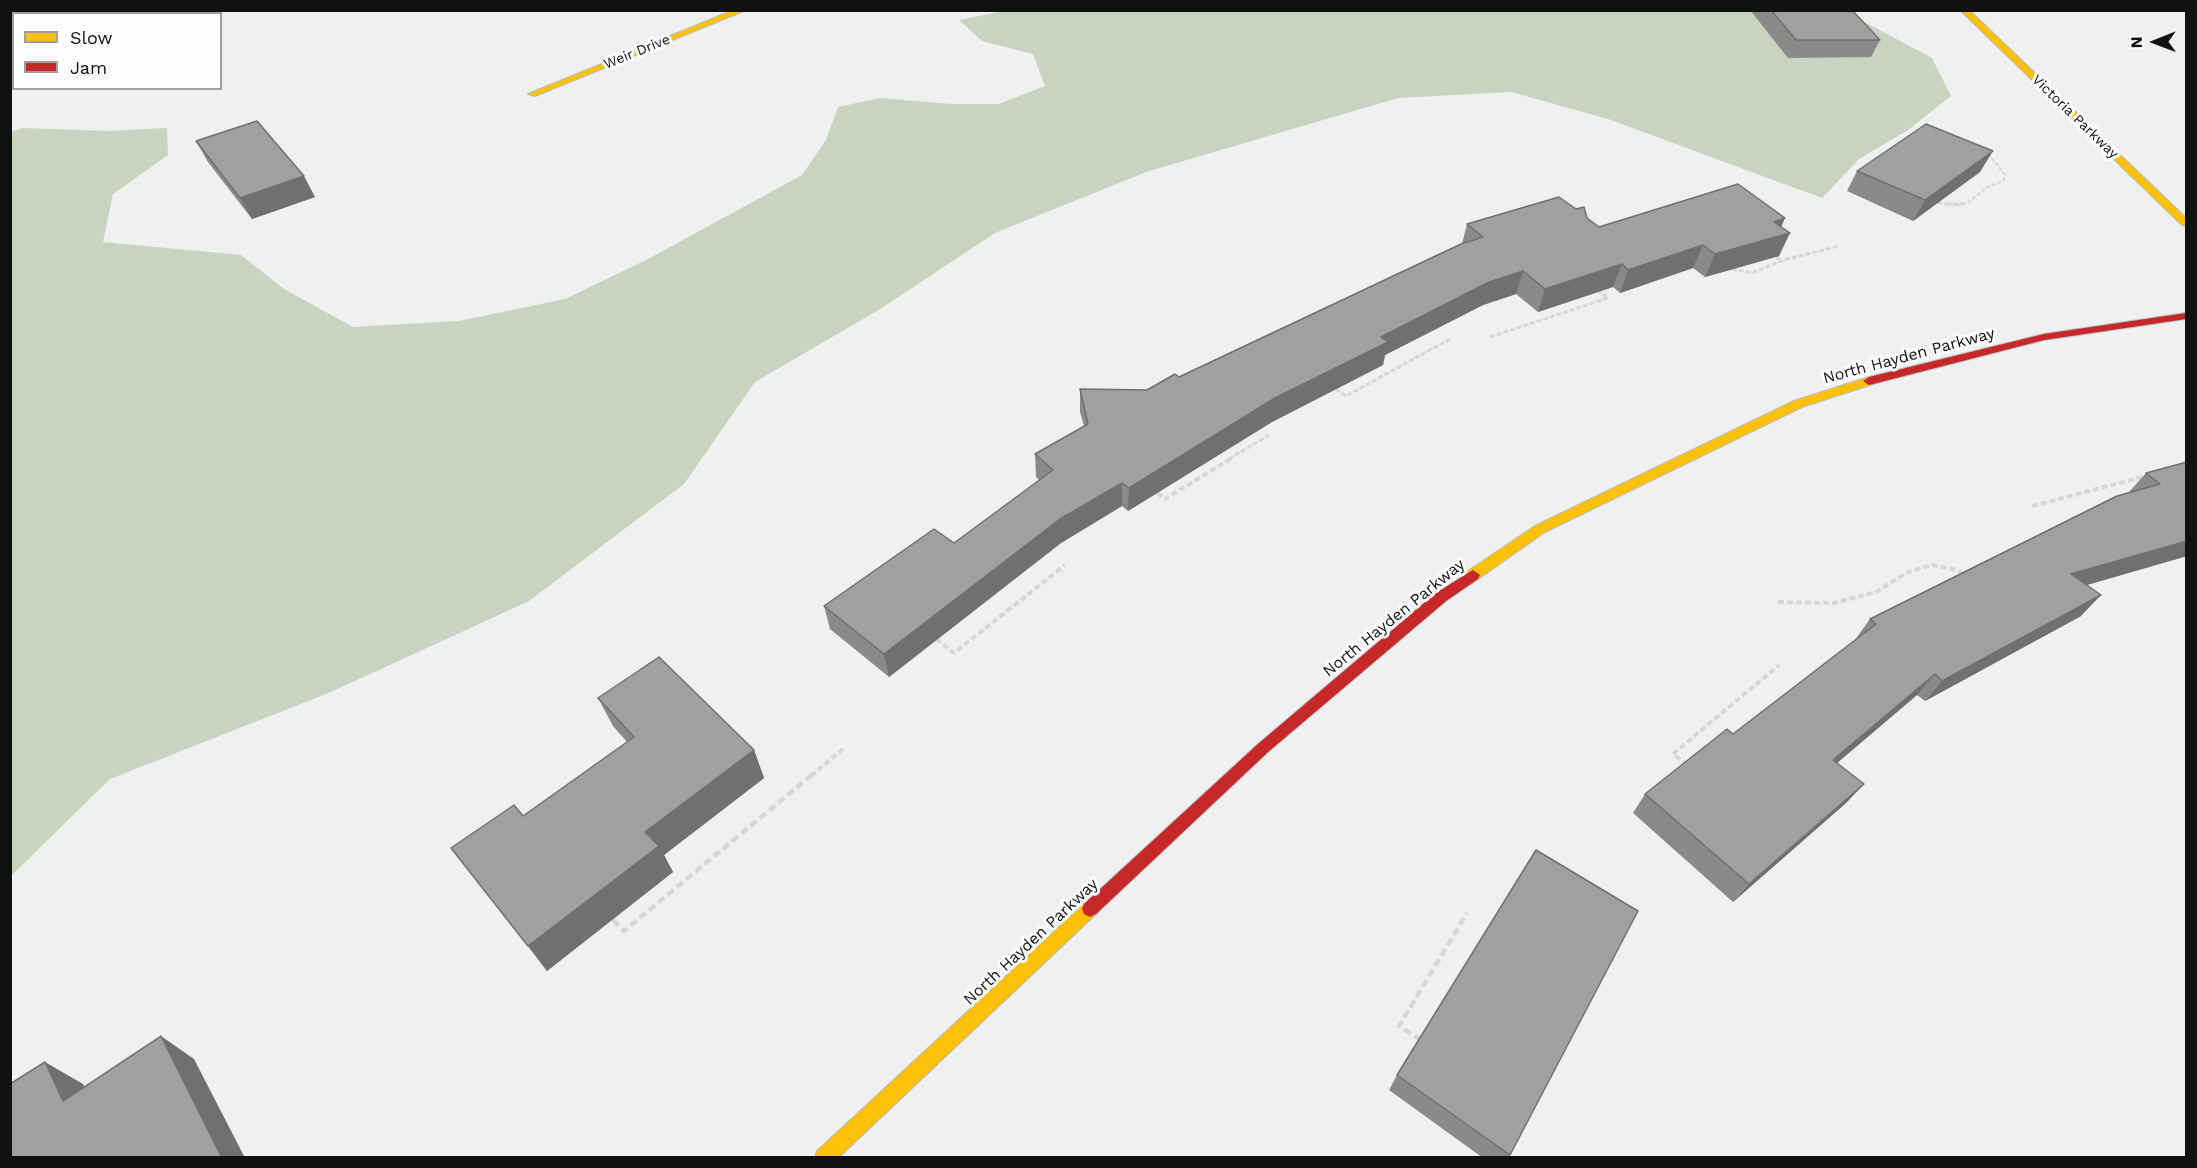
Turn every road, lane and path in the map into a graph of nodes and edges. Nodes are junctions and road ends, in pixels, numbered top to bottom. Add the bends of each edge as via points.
1 (742, 10) edge
2 (1964, 10) edge
3 (532, 94) dead end
4 (1982, 147) edge
5 (1938, 203) edge
6 (2187, 223) edge
7 (1839, 246) dead end
8 (1776, 256) edge
9 (1782, 261) junction
10 (1732, 269) edge
11 (1599, 292) edge
12 (2187, 316) edge
13 (1490, 337) dead end
14 (1452, 338) dead end
15 (1336, 389) edge
16 (1269, 435) dead end
17 (2148, 475) edge
18 (1157, 493) edge
19 (2032, 506) dead end
20 (1065, 565) dead end
21 (1973, 579) edge
22 (1778, 602) dead end
23 (936, 639) edge
24 (1779, 665) dead end
25 (844, 748) dead end
26 (1690, 768) edge
27 (1467, 913) dead end
28 (613, 920) edge
29 (1421, 1040) edge
30 (824, 1158) edge

1 - 3 street, Weir Drive
2 - 6 street, Victoria Parkway
4 - 5 path via 2006,175 2003,181 1987,187 1969,202
7 - 9 path
8 - 9 path
9 - 10 path via 1752,273
11 - 13 path via 1608,298
12 - 30 street, North Hayden Parkway via 2044,337 1896,373 1798,404 1540,529 1441,597 1263,748
14 - 15 path via 1346,396
16 - 18 path via 1165,500
17 - 19 path
20 - 23 path via 954,653
21 - 22 path via 1957,570 1932,566 1908,572 1876,592 1834,603
24 - 26 path via 1673,754
25 - 28 path via 624,931
27 - 29 path via 1399,1026

